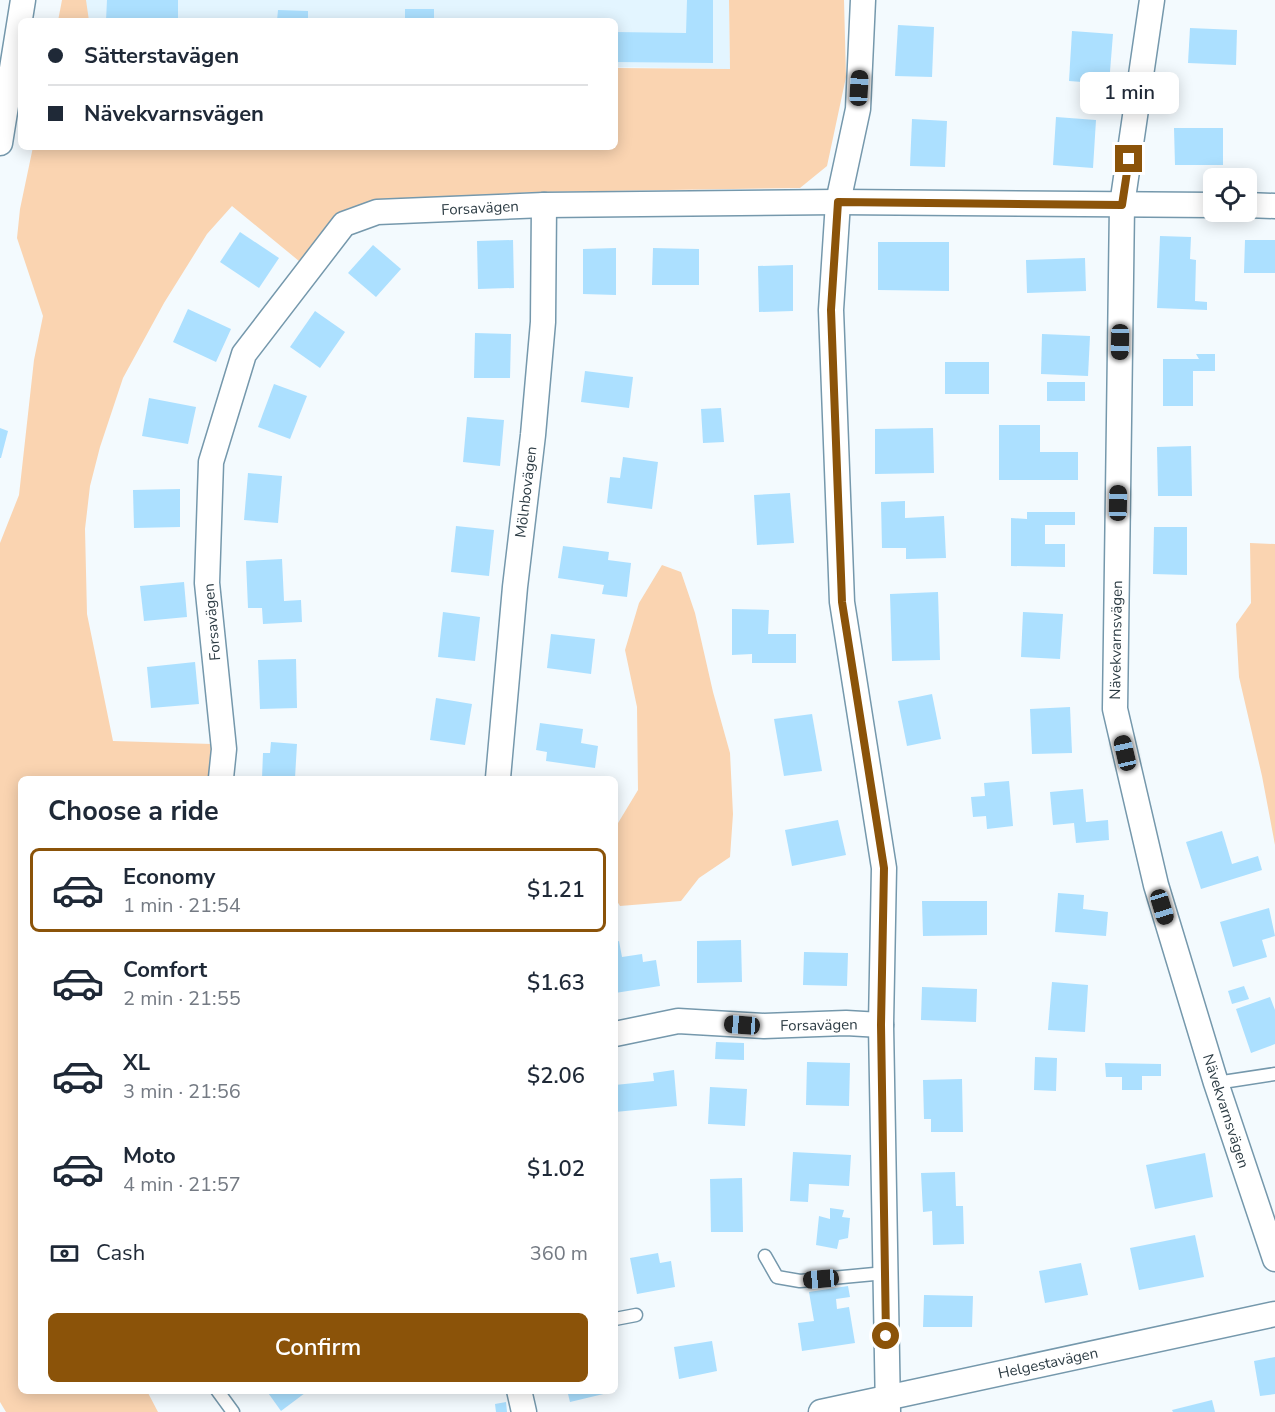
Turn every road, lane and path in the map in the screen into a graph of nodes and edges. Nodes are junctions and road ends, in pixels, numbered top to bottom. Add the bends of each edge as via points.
1 (23, 0) edge
2 (863, 0) edge
3 (1152, 0) edge
4 (20, 18) edge
5 (18, 31) edge
6 (0, 143) edge
7 (838, 202) junction
8 (544, 205) junction
9 (1122, 205) junction
10 (1203, 205) edge
11 (1257, 206) edge
12 (1275, 206) edge
13 (221, 776) edge
14 (498, 776) edge
15 (881, 1025) junction
16 (618, 1033) edge
17 (1275, 1074) edge
18 (1216, 1083) junction
19 (765, 1257) dead end
20 (1275, 1259) edge
21 (885, 1273) junction
22 (1275, 1314) edge
23 (636, 1315) dead end
24 (618, 1318) edge
25 (220, 1394) edge
26 (520, 1394) edge
27 (888, 1405) edge
28 (233, 1412) edge
29 (524, 1412) edge
30 (821, 1412) edge

1 - 4 street
2 - 7 street via 858,109
3 - 9 street, Nävekvarnsvägen
5 - 6 street
7 - 8 street, Forsavägen
7 - 9 street, Forsavägen
7 - 15 street via 831,310 842,602 884,868
8 - 13 street, Forsavägen via 377,212 344,224 244,354 211,462 207,583 224,749
8 - 14 street, Mölnbovägen via 543,322
9 - 10 street, Forsavägen
9 - 18 street, Nävekvarnsvägen via 1115,709 1156,885
11 - 12 street
15 - 16 street, Forsavägen via 764,1026 678,1021
15 - 21 street
17 - 18 lane
18 - 20 street, Nävekvarnsvägen
19 - 21 lane via 777,1277 800,1281
21 - 27 street
22 - 27 street, Helgestavägen
23 - 24 lane
25 - 28 lane
26 - 29 street
27 - 30 street, Helgestavägen

